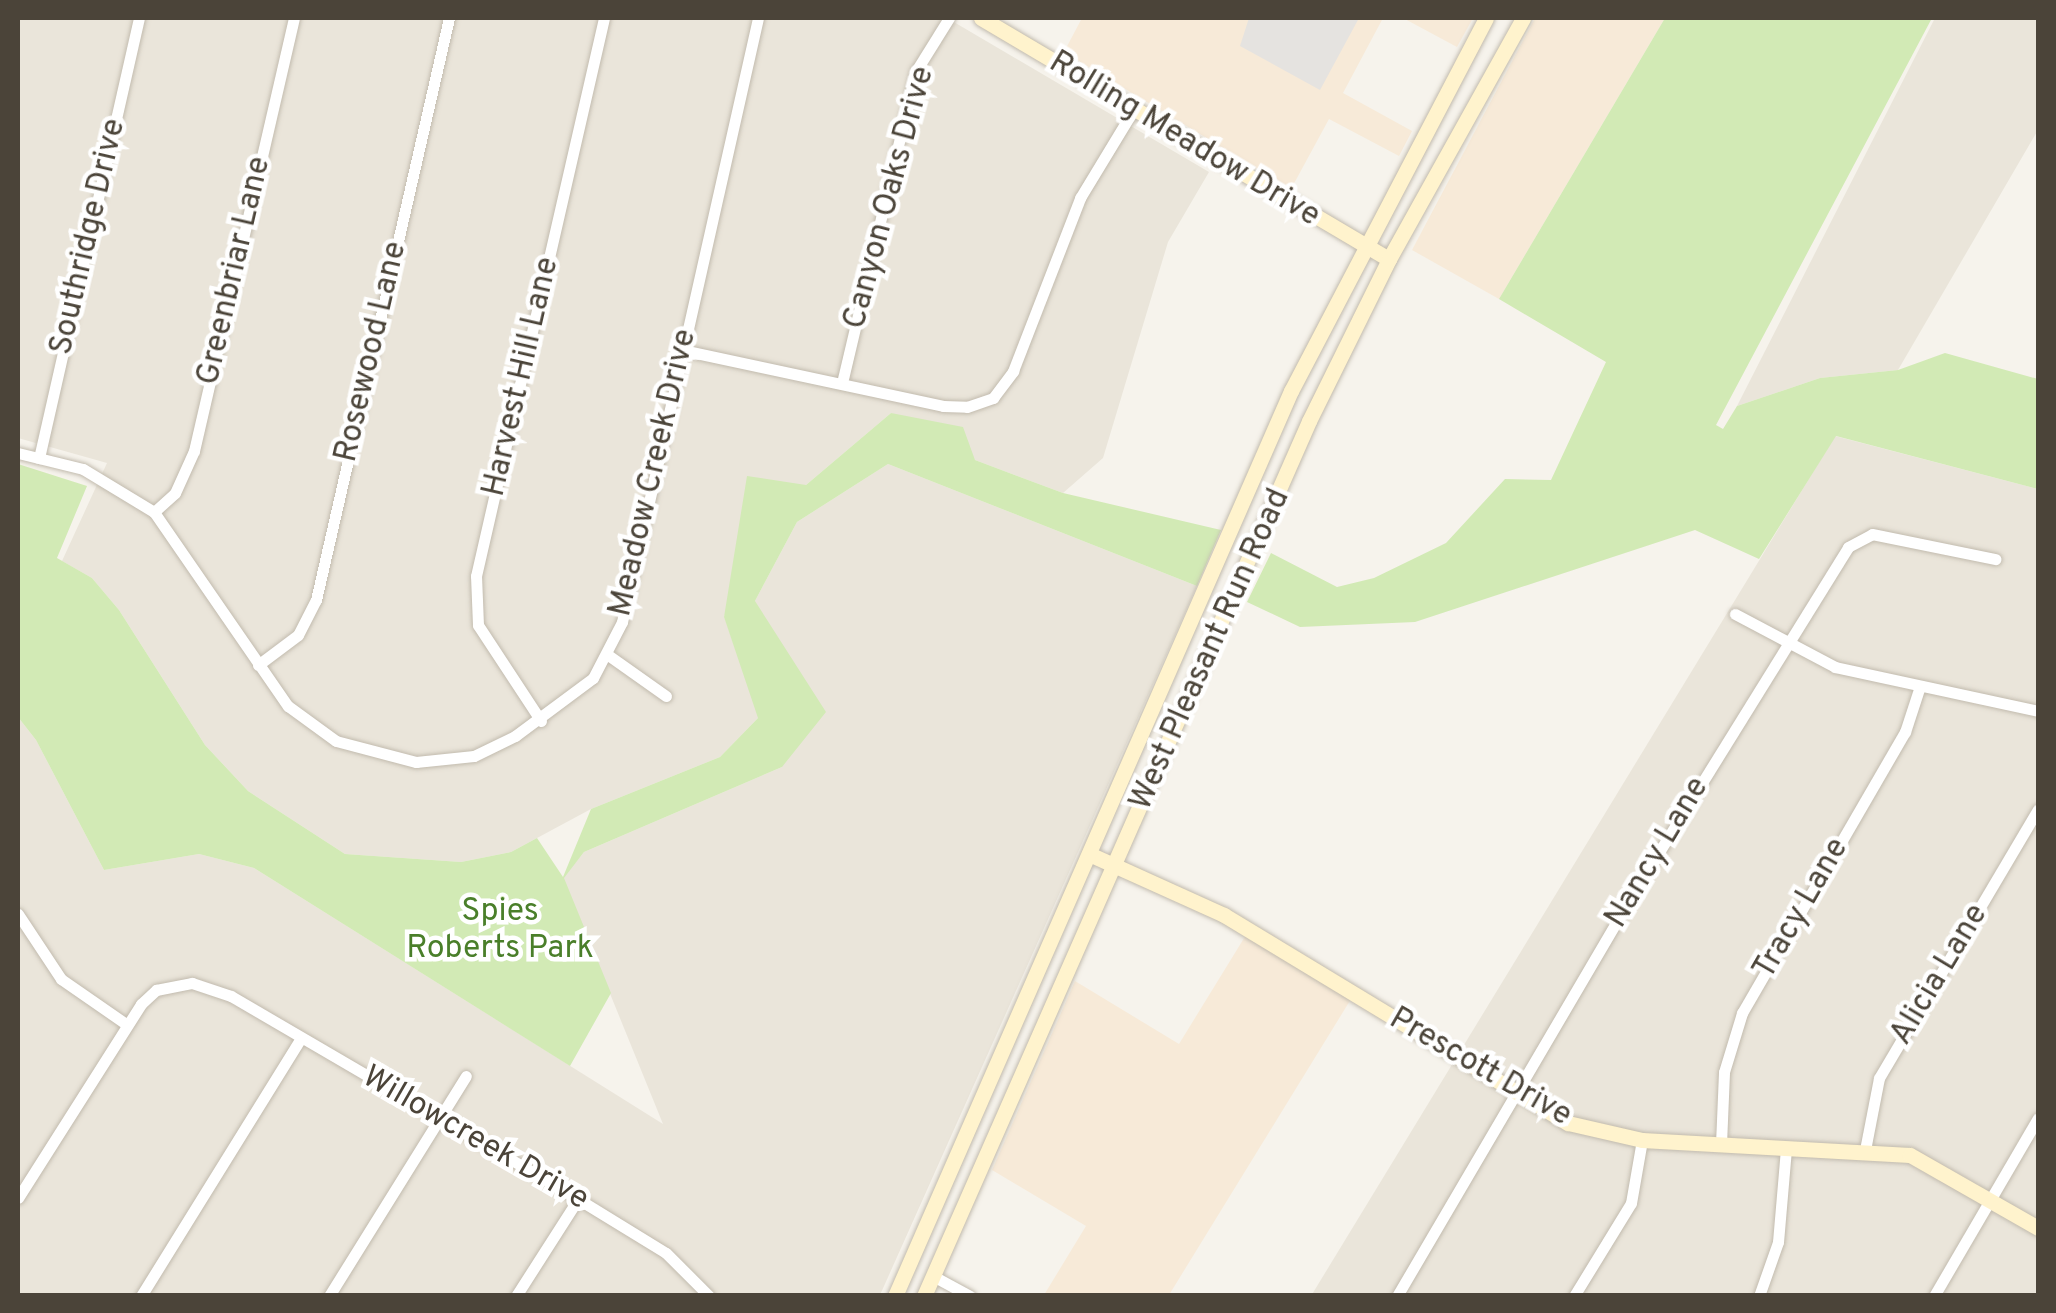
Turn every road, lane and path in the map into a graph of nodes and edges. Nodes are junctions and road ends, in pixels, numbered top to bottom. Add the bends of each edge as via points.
1 (139, 18) edge
2 (294, 18) edge
3 (448, 18) edge
4 (604, 18) edge
5 (758, 18) edge
6 (949, 18) edge
7 (981, 18) edge
8 (1486, 18) edge
9 (1523, 18) edge
10 (1134, 109) junction
11 (1364, 248) junction
12 (1389, 258) junction
13 (682, 350) junction
14 (842, 383) junction
15 (18, 452) edge
16 (39, 458) junction
17 (154, 512) junction
18 (1995, 559) dead end
19 (1735, 614) dead end
20 (1788, 643) junction
21 (608, 655) junction
22 (1174, 662) junction
23 (258, 666) junction
24 (1200, 674) junction
25 (1920, 686) junction
26 (666, 696) dead end
27 (2038, 711) edge
28 (540, 721) junction
29 (2038, 809) edge
30 (1089, 854) junction
31 (1117, 866) junction
32 (18, 914) edge
33 (126, 1024) junction
34 (302, 1038) junction
35 (998, 1068) junction
36 (466, 1076) dead end
37 (1024, 1078) junction
38 (1514, 1093) junction
39 (440, 1118) junction
40 (2038, 1118) edge
41 (1642, 1140) junction
42 (1720, 1144) junction
43 (1786, 1148) junction
44 (1865, 1150) junction
45 (18, 1198) edge
46 (578, 1199) junction
47 (1990, 1200) junction
48 (2038, 1228) edge
49 (910, 1266) junction
50 (934, 1276) junction
51 (706, 1295) edge
52 (141, 1296) edge
53 (328, 1296) edge
54 (516, 1296) edge
55 (896, 1296) edge
56 (924, 1296) edge
57 (970, 1296) edge
58 (1397, 1296) edge
59 (1574, 1296) edge
60 (1758, 1296) edge
61 (1934, 1296) edge

1 - 16 street, Southridge Drive
2 - 17 street, Greenbriar Lane via 194,451 175,493
3 - 23 street, Rosewood Lane via 316,600 298,635
4 - 28 street, Harvest Hill Lane via 476,576 478,625
5 - 13 street, Meadow Creek Drive
6 - 14 street, Canyon Oaks Drive via 916,71
7 - 10 main road, Rolling Meadow Drive
8 - 11 main road, West Pleasant Run Road
9 - 12 main road, West Pleasant Run Road
10 - 11 main road, Rolling Meadow Drive
10 - 14 street via 1080,198 1004,388 967,408
11 - 12 main road, Rolling Meadow Drive
11 - 22 main road, West Pleasant Run Road via 1292,391
12 - 24 main road, West Pleasant Run Road
13 - 14 street
13 - 21 street, Meadow Creek Drive via 631,589
15 - 16 street, Meadow Creek Drive
16 - 17 street, Meadow Creek Drive via 95,474
17 - 23 street, Meadow Creek Drive
18 - 20 street, Nancy Lane via 1858,536
19 - 20 street
20 - 25 street via 1835,667
20 - 38 street, Nancy Lane
21 - 26 street
21 - 28 street, Meadow Creek Drive via 593,678
22 - 24 main road
22 - 30 main road, West Pleasant Run Road
23 - 28 street, Meadow Creek Drive via 314,728 381,756 416,762 474,756
24 - 31 main road, West Pleasant Run Road
25 - 27 street
25 - 42 street, Tracy Lane via 1905,732 1742,1013 1724,1072
29 - 44 street, Alicia Lane via 1879,1078
30 - 31 main road, Prescott Drive
30 - 35 main road, West Pleasant Run Road
31 - 37 main road, West Pleasant Run Road
31 - 38 main road, Prescott Drive via 1224,915
32 - 33 street via 61,979
33 - 34 street, Willowcreek Drive via 156,990 209,986
33 - 45 street
34 - 39 street, Willowcreek Drive
34 - 52 street
35 - 37 main road
35 - 49 main road, West Pleasant Run Road
36 - 39 street
37 - 50 main road, West Pleasant Run Road
38 - 41 main road, Prescott Drive via 1568,1122
38 - 58 street, Nancy Lane
39 - 46 street, Willowcreek Drive
39 - 53 street
40 - 47 street
41 - 42 main road, Prescott Drive
41 - 59 street via 1632,1203
42 - 43 main road, Prescott Drive
43 - 44 main road, Prescott Drive
43 - 60 street via 1778,1242
44 - 47 main road, Prescott Drive via 1924,1158
46 - 51 street, Willowcreek Drive via 666,1252
46 - 54 street
47 - 48 main road, Prescott Drive
47 - 61 street
49 - 50 main road
49 - 55 main road, West Pleasant Run Road
50 - 56 main road, West Pleasant Run Road
50 - 57 street

